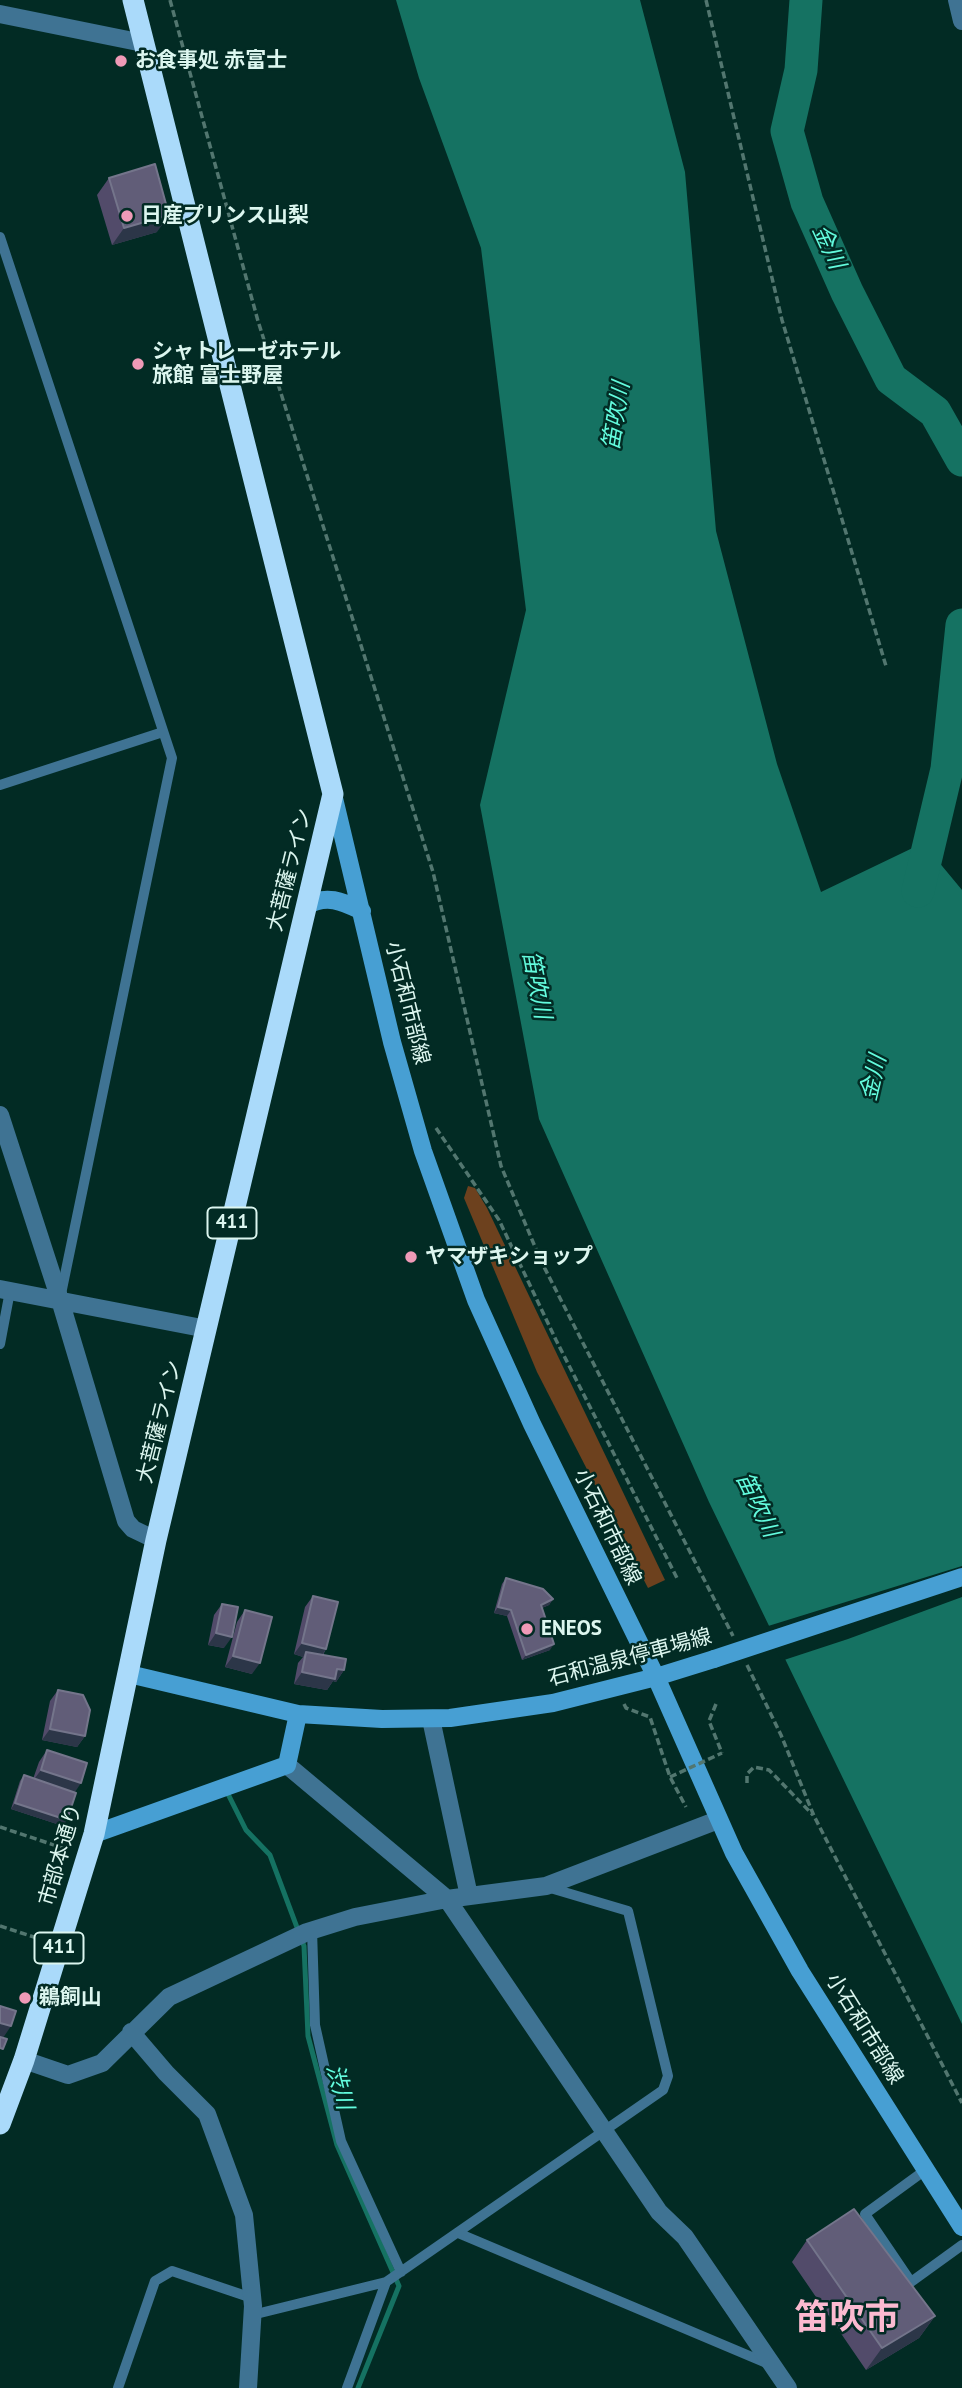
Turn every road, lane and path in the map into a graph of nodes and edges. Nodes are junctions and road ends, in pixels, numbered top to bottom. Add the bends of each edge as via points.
1 (133, 0) edge
2 (170, 0) edge
3 (706, 0) edge
4 (957, 0) edge
5 (0, 14) edge
6 (962, 21) edge
7 (144, 43) junction
8 (0, 237) edge
9 (886, 666) dead end
10 (163, 732) junction
11 (0, 785) edge
12 (333, 794) junction
13 (306, 906) junction
14 (362, 911) junction
15 (0, 1115) edge
16 (433, 1123) dead end
17 (5, 1289) edge
18 (60, 1300) junction
19 (207, 1329) junction
20 (0, 1344) edge
21 (156, 1540) junction
22 (962, 1577) edge
23 (677, 1578) dead end
24 (735, 1641) dead end
25 (747, 1664) dead end
26 (129, 1674) junction
27 (656, 1677) junction
28 (617, 1687) junction
29 (716, 1704) dead end
30 (298, 1714) junction
31 (431, 1719) junction
32 (287, 1765) junction
33 (670, 1777) junction
34 (747, 1783) dead end
35 (687, 1807) dead end
36 (814, 1816) junction
37 (718, 1820) junction
38 (0, 1827) edge
39 (93, 1834) junction
40 (66, 1849) dead end
41 (546, 1886) junction
42 (469, 1896) junction
43 (447, 1899) junction
44 (0, 1926) edge
45 (310, 1931) junction
46 (40, 1939) dead end
47 (131, 2032) junction
48 (24, 2060) junction
49 (962, 2103) edge
50 (0, 2124) edge
51 (604, 2132) junction
52 (924, 2171) junction
53 (962, 2228) edge
54 (458, 2233) junction
55 (962, 2245) edge
56 (400, 2272) junction
57 (387, 2281) junction
58 (252, 2306) junction
59 (774, 2367) junction
60 (118, 2388) edge
61 (248, 2388) edge
62 (347, 2388) edge
63 (788, 2388) edge

1 - 7 highway, 大菩薩ライン / 411
2 - 24 path via 258,321 433,872 501,1166 541,1261
3 - 9 path via 782,320
4 - 6 street
5 - 7 street
7 - 12 highway, 大菩薩ライン / 411
8 - 10 lane
10 - 11 lane
10 - 18 lane via 172,758
12 - 13 highway, 大菩薩ライン / 411
12 - 14 main road, 小石和市部線
13 - 14 main road via 333,899
13 - 19 highway, 大菩薩ライン / 411
14 - 27 main road, 小石和市部線 via 423,1151 476,1300
15 - 18 street
16 - 23 path via 499,1220
17 - 18 street
17 - 20 lane
18 - 19 street
18 - 21 street via 126,1521
19 - 21 highway, 大菩薩ライン / 411
21 - 26 highway, 大菩薩ライン / 411
22 - 27 main road, 石和温泉停車場線, bridge
25 - 36 path
26 - 30 main road, 石和温泉停車場線
26 - 39 highway, 市部本通り / 411
27 - 28 main road, 石和温泉停車場線
27 - 37 main road, 小石和市部線
28 - 31 main road, 石和温泉停車場線 via 553,1703
28 - 33 path via 626,1708 650,1717
29 - 33 path, bridge via 709,1721 722,1753
30 - 31 main road, 石和温泉停車場線
30 - 32 main road
31 - 42 street
32 - 39 main road
32 - 43 street
33 - 35 path
34 - 36 path via 747,1774 754,1767 769,1770
36 - 49 path
37 - 41 street
37 - 52 main road, 小石和市部線 via 800,1970
38 - 40 path
39 - 48 highway, 市部本通り / 411
41 - 42 street
41 - 51 lane via 628,1912 668,2076 663,2090
42 - 43 street
43 - 45 street
43 - 51 street
44 - 46 path
45 - 47 street via 169,1997
45 - 56 lane via 315,2025 341,2141
47 - 48 street via 102,2063 68,2074
47 - 58 street via 207,2114 244,2215
48 - 50 highway, 市部本通り / 411
51 - 54 lane
51 - 59 street via 659,2213 685,2237
52 - 53 main road, 小石和市部線
52 - 55 lane via 865,2214 911,2282
54 - 56 lane
54 - 59 lane
56 - 57 lane
57 - 58 lane
57 - 62 lane
58 - 60 lane via 172,2271 155,2281
58 - 61 street
59 - 63 street

